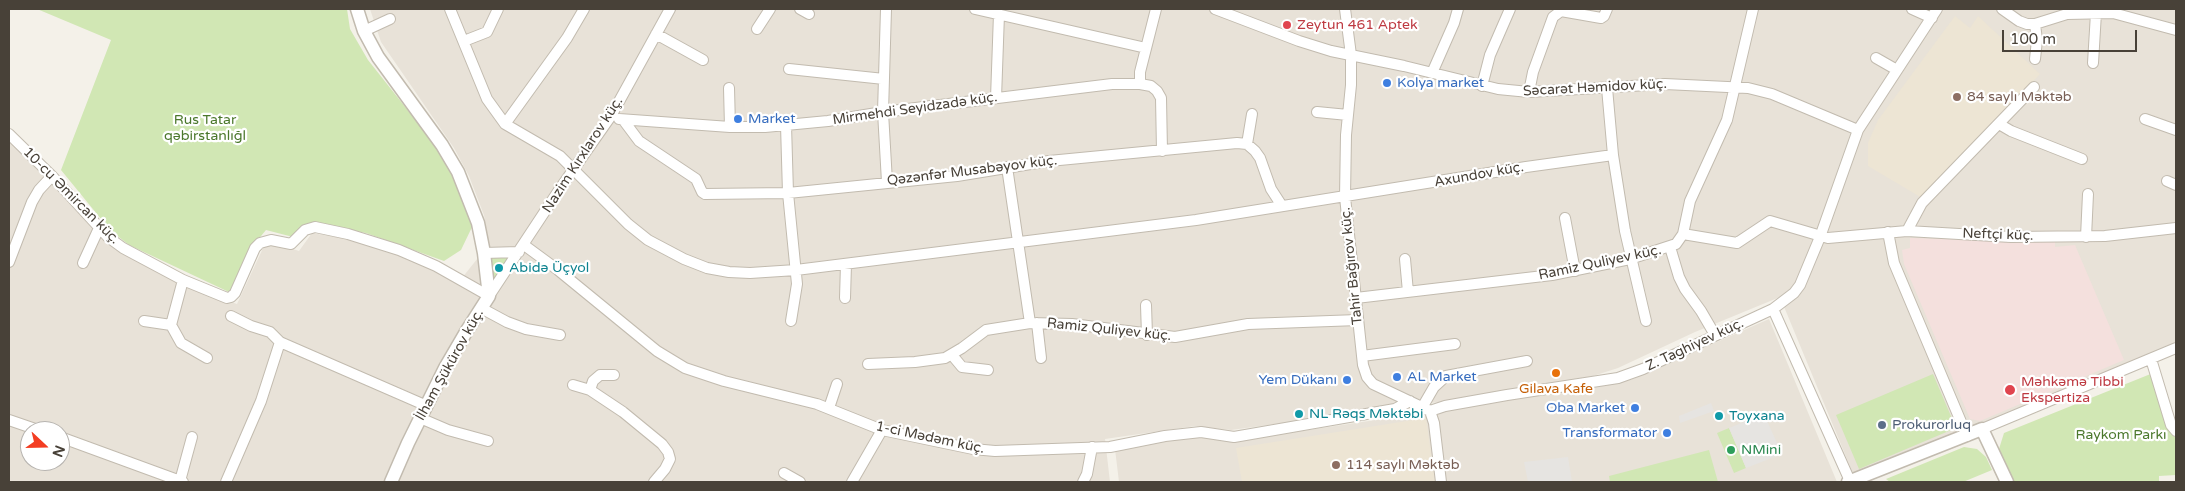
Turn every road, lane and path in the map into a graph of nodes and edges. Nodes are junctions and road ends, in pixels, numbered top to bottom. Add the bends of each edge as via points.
1 (357, 9) edge
2 (450, 9) edge
3 (498, 9) edge
4 (584, 9) edge
5 (670, 9) edge
6 (770, 9) edge
7 (886, 9) edge
8 (975, 9) edge
9 (1156, 9) edge
10 (1215, 9) edge
11 (1345, 9) edge
12 (1458, 9) edge
13 (1510, 9) edge
14 (1607, 9) edge
15 (1753, 9) edge
16 (1912, 9) edge
17 (2002, 9) edge
18 (2059, 12) edge
19 (1236, 13) edge
20 (1934, 13) edge
21 (2096, 13) junction
22 (999, 14) junction
23 (390, 18) dead end
24 (2035, 24) junction
25 (756, 29) dead end
26 (2176, 30) edge
27 (364, 31) junction
28 (656, 34) junction
29 (464, 41) junction
30 (1146, 48) junction
31 (1351, 55) junction
32 (1876, 58) dead end
33 (2035, 59) dead end
34 (703, 60) dead end
35 (2093, 63) dead end
36 (789, 69) dead end
37 (1897, 70) junction
38 (1432, 73) junction
39 (884, 79) junction
40 (1140, 84) junction
41 (1482, 86) junction
42 (2034, 87) dead end
43 (729, 88) dead end
44 (1607, 88) junction
45 (1734, 88) junction
46 (1528, 92) junction
47 (996, 98) junction
48 (883, 112) junction
49 (1317, 112) dead end
50 (1252, 114) dead end
51 (1348, 115) junction
52 (612, 116) junction
53 (2145, 119) dead end
54 (624, 121) junction
55 (505, 124) junction
56 (1999, 124) junction
57 (786, 125) junction
58 (730, 127) junction
59 (1858, 130) junction
60 (2176, 130) edge
61 (9, 134) edge
62 (1247, 144) junction
63 (1162, 151) junction
64 (1613, 155) junction
65 (2082, 159) dead end
66 (1007, 167) junction
67 (575, 169) junction
68 (52, 176) junction
69 (887, 182) junction
70 (788, 192) junction
71 (2088, 194) dead end
72 (1345, 197) junction
73 (1282, 206) junction
74 (1565, 218) dead end
75 (99, 228) junction
76 (2176, 228) edge
77 (1907, 231) junction
78 (1888, 232) junction
79 (1683, 234) junction
80 (2086, 236) junction
81 (1820, 237) junction
82 (1018, 242) junction
83 (1670, 247) junction
84 (521, 248) junction
85 (484, 253) junction
86 (1405, 259) dead end
87 (1630, 259) junction
88 (9, 262) edge
89 (83, 263) dead end
90 (846, 264) junction
91 (796, 270) junction
92 (1575, 271) junction
93 (183, 280) junction
94 (1408, 292) junction
95 (489, 296) junction
96 (845, 298) dead end
97 (1356, 298) junction
98 (1146, 305) dead end
99 (481, 308) junction
100 (1773, 309) junction
101 (231, 316) dead end
102 (1358, 320) junction
103 (144, 321) dead end
104 (791, 321) dead end
105 (1646, 321) dead end
106 (1033, 323) junction
107 (171, 325) junction
108 (560, 335) dead end
109 (1147, 335) junction
110 (1715, 335) junction
111 (280, 342) junction
112 (1455, 344) dead end
113 (2176, 348) edge
114 (952, 355) junction
115 (1362, 356) junction
116 (206, 358) dead end
117 (1041, 358) dead end
118 (2151, 359) junction
119 (1527, 361) dead end
120 (868, 364) dead end
121 (988, 370) dead end
122 (614, 375) dead end
123 (837, 384) dead end
124 (573, 385) dead end
125 (590, 390) junction
126 (1410, 401) junction
127 (426, 406) junction
128 (829, 408) junction
129 (1426, 408) junction
130 (420, 418) junction
131 (882, 430) junction
132 (1982, 430) junction
133 (2176, 431) edge
134 (1967, 436) junction
135 (192, 437) dead end
136 (70, 441) edge
137 (488, 441) dead end
138 (1092, 447) junction
139 (784, 473) dead end
140 (181, 482) edge
141 (226, 482) edge
142 (392, 482) edge
143 (654, 482) edge
144 (800, 482) edge
145 (852, 482) edge
146 (1083, 482) edge
147 (1441, 482) edge
148 (1849, 482) edge
149 (2007, 482) edge

1 - 27 street, İlham Şükürov küç.
2 - 29 street
3 - 29 street via 487,32
4 - 55 street
5 - 28 street, Nazim Kırxlarov küç.
6 - 25 street
7 - 39 street
8 - 22 street
9 - 30 street
10 - 19 street, Səcarət Həmidov küç.
11 - 31 street, Tahir Bağırov küç.
12 - 38 street
13 - 41 street via 1490,56
14 - 46 street via 1601,18 1561,11 1553,16
15 - 45 street
16 - 20 street
17 - 24 street via 2020,21
18 - 21 street
18 - 24 street
19 - 31 street, Səcarət Həmidov küç. via 1299,41
20 - 37 street
21 - 26 street via 2121,14
21 - 35 street
22 - 30 street
22 - 47 street
23 - 27 street
24 - 33 street
27 - 85 street, İlham Şükürov küç. via 378,57 458,172 476,217
28 - 34 street
28 - 52 street, Nazim Kırxlarov küç.
29 - 55 street via 487,99
30 - 40 street
31 - 38 street, Səcarət Həmidov küç.
31 - 51 street, Tahir Bağırov küç.
32 - 37 street
36 - 39 street
37 - 59 street
38 - 41 street, Səcarət Həmidov küç.
39 - 48 street
40 - 47 street, Mirmehdi Seyidzadə küç. via 1112,84
40 - 63 street via 1151,86 1161,98
41 - 46 street, Səcarət Həmidov küç.
42 - 56 street
43 - 58 street
44 - 45 street, Səcarət Həmidov küç. via 1665,84
44 - 46 street, Səcarət Həmidov küç.
44 - 64 street
45 - 59 street, Səcarət Həmidov küç. via 1772,94
45 - 79 street via 1725,127 1690,200
47 - 48 street, Mirmehdi Seyidzadə küç.
48 - 57 street, Mirmehdi Seyidzadə küç. via 828,122
48 - 69 street
49 - 51 street
50 - 62 street
51 - 72 street, Tahir Bağırov küç.
52 - 54 street, Mirmehdi Seyidzadə küç.
52 - 67 street, Nazim Kırxlarov küç.
53 - 60 street
54 - 58 street, Mirmehdi Seyidzadə küç.
54 - 70 street, Qəzənfər Musabəyov küç. via 640,141 696,179 705,194
55 - 67 street via 560,156
56 - 65 street
56 - 77 street via 1922,203
57 - 58 street, Mirmehdi Seyidzadə küç.
57 - 70 street
59 - 81 street
61 - 68 street, 10-cu Əmircan küç.
62 - 63 street, Qəzənfər Musabəyov küç.
62 - 73 street via 1260,158 1271,189
63 - 66 street, Qəzənfər Musabəyov küç.
64 - 72 street, Axundov küç.
64 - 87 street
66 - 69 street, Qəzənfər Musabəyov küç. via 957,176
66 - 82 street
67 - 84 street, Nazim Kırxlarov küç.
67 - 91 street, Axundov küç. via 628,224 677,256 729,272
68 - 75 street, 10-cu Əmircan küç.
68 - 88 street via 32,202
69 - 70 street, Qəzənfər Musabəyov küç.
70 - 91 street
71 - 80 street
72 - 73 street, Axundov küç.
72 - 97 street, Tahir Bağırov küç.
73 - 82 street, Axundov küç. via 1187,222
74 - 92 street
75 - 89 street
75 - 93 street, 10-cu Əmircan küç. via 123,248
76 - 80 street, Neftçi küç.
77 - 78 street, Neftçi küç.
77 - 80 street, Neftçi küç. via 2011,237
78 - 81 street, Neftçi küç.
78 - 134 street via 1894,263
79 - 81 street, Neftçi küç. via 1737,243 1770,221
79 - 83 street, Ramiz Quliyev küç.
81 - 100 street via 1800,285
82 - 90 street, Axundov küç.
82 - 106 street
83 - 87 street, Ramiz Quliyev küç.
83 - 110 street via 1679,278
84 - 85 street
84 - 95 street, Nazim Kırxlarov küç.
84 - 128 street, 1-ci Mədəm küç. via 558,270 657,351 685,368
85 - 95 street, İlham Şükürov küç.
86 - 94 street
87 - 92 street, Ramiz Quliyev küç.
87 - 105 street
90 - 91 street, Axundov küç.
90 - 96 street
91 - 104 street
92 - 94 street, Ramiz Quliyev küç.
93 - 95 street, 10-cu Əmircan küç. via 231,297 260,243 271,240 291,244 305,230 315,227 399,250 436,266
93 - 107 street
94 - 97 street, Ramiz Quliyev küç.
95 - 99 street, İlham Şükürov küç.
97 - 102 street, Tahir Bağırov küç.
98 - 109 street
99 - 108 street via 526,329
99 - 127 street, İlham Şükürov küç.
100 - 110 street, Z. Taghiyev küç.
100 - 148 street
101 - 111 street via 270,332
102 - 109 street, Ramiz Quliyev küç. via 1248,324 1186,336
102 - 115 street, Tahir Bağırov küç.
103 - 107 street
106 - 109 street, Ramiz Quliyev küç. via 1072,324
106 - 114 street, Ramiz Quliyev küç. via 986,330
106 - 117 street
107 - 116 street via 181,343
110 - 129 street, Z. Taghiyev küç. via 1618,378
111 - 127 street
111 - 141 street via 261,401
112 - 115 street
113 - 118 street
114 - 120 street, Ramiz Quliyev küç. via 915,362
114 - 121 street via 962,366
115 - 126 street, Tahir Bağırov küç. via 1370,381
118 - 132 street
118 - 133 street via 2171,425
119 - 129 street via 1446,376 1434,387
122 - 125 street via 600,375
123 - 128 street
124 - 125 street
125 - 143 street via 624,412 668,452 668,464
126 - 129 street, Tahir Bağırov küç.
126 - 138 street, 1-ci Mədəm küç. via 1395,410 1234,437 1201,432
127 - 130 street, İlham Şükürov küç.
128 - 131 street, 1-ci Mədəm küç.
129 - 147 street via 1434,422
130 - 137 street
130 - 142 street, İlham Şükürov küç.
131 - 138 street, 1-ci Mədəm küç. via 985,451
131 - 145 street
132 - 134 street
132 - 149 street
134 - 148 street
135 - 140 street
136 - 140 street
138 - 146 street
139 - 144 street

